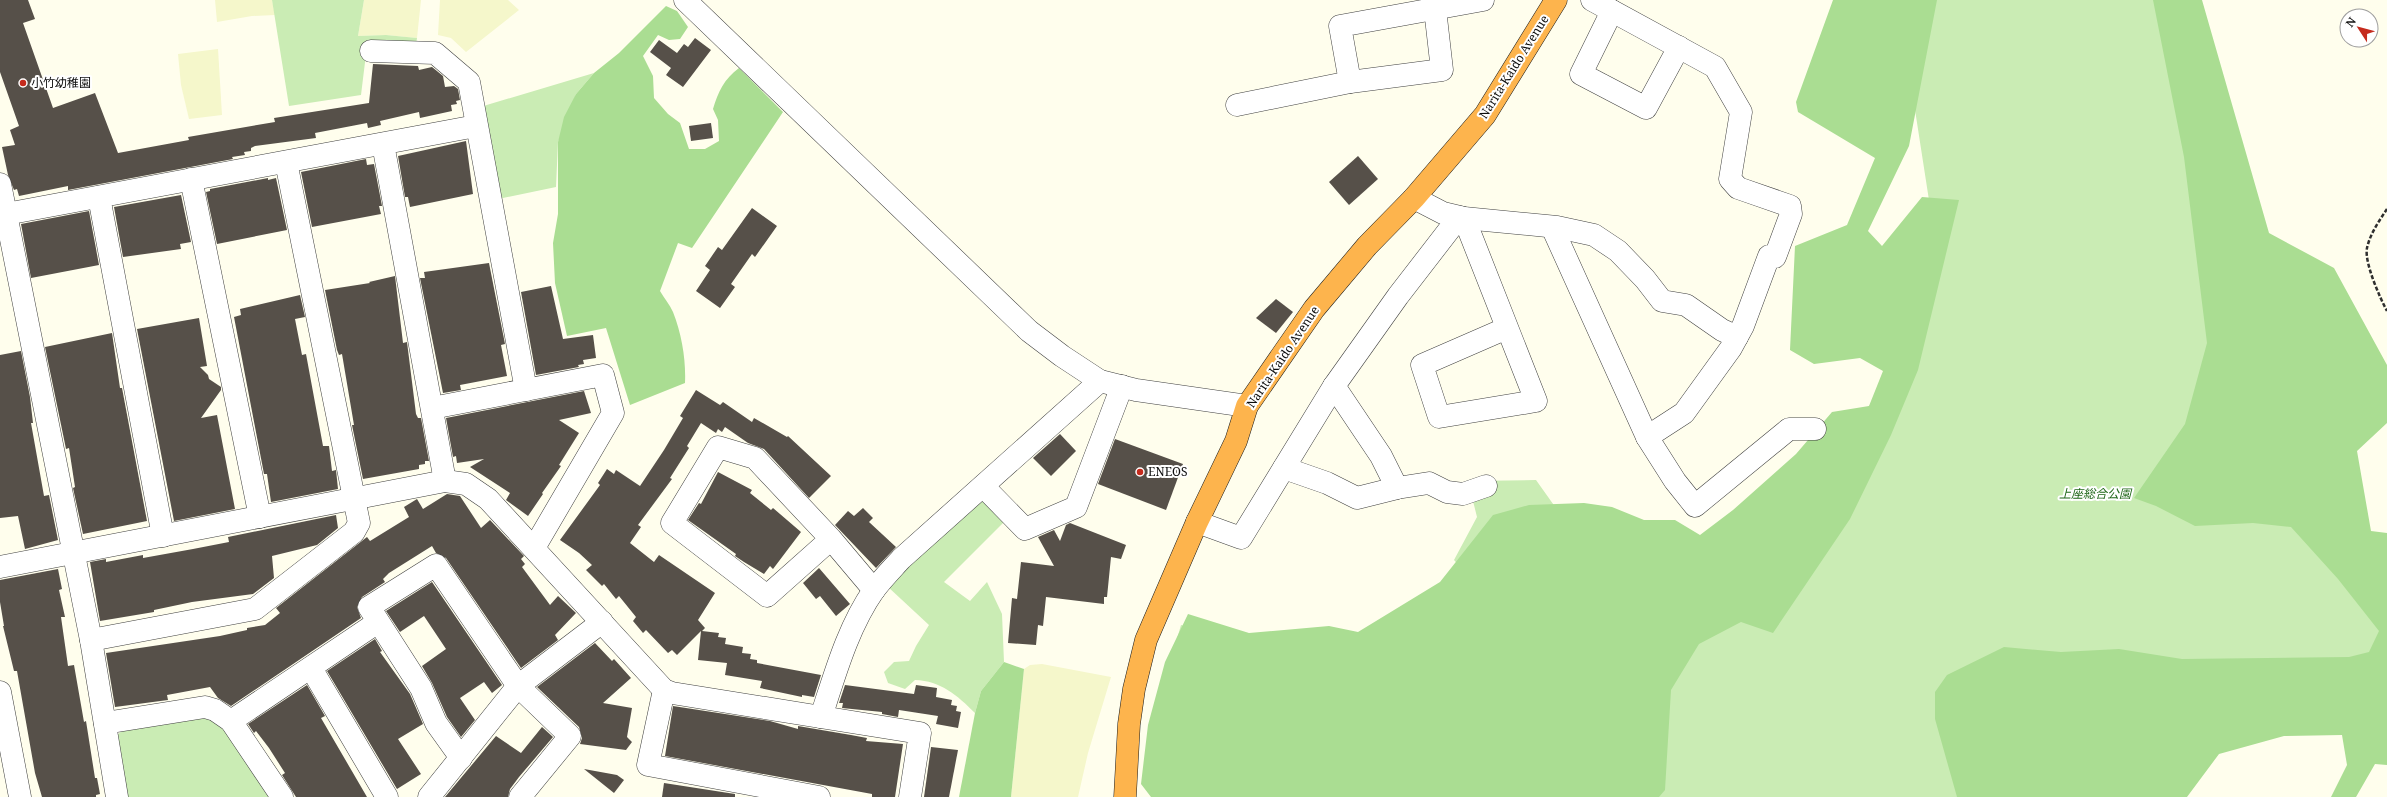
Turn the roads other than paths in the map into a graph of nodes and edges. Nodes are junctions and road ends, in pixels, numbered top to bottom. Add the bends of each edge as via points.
1 (685, 0) edge
2 (1483, 0) edge
3 (1556, 0) edge
4 (1592, 0) edge
5 (1435, 9) junction
6 (1612, 11) junction
7 (1679, 47) junction
8 (371, 51) dead end
9 (1350, 82) junction
10 (1237, 105) dead end
11 (476, 126) junction
12 (383, 144) junction
13 (286, 162) junction
14 (191, 179) junction
15 (0, 184) edge
16 (99, 197) junction
17 (1414, 198) junction
18 (6, 214) junction
19 (1461, 218) junction
20 (1552, 227) junction
21 (1507, 328) junction
22 (1737, 337) junction
23 (1100, 381) junction
24 (1122, 386) junction
25 (1334, 386) junction
26 (526, 390) junction
27 (1248, 406) junction
28 (432, 408) junction
29 (1815, 429) dead end
30 (1647, 437) junction
31 (1284, 468) junction
32 (446, 481) junction
33 (983, 486) junction
34 (1486, 486) dead end
35 (1397, 488) junction
36 (354, 499) junction
37 (260, 517) junction
38 (1197, 522) junction
39 (163, 536) junction
40 (831, 539) junction
41 (534, 548) junction
42 (72, 553) junction
43 (0, 567) edge
44 (874, 590) junction
45 (378, 622) junction
46 (602, 622) junction
47 (91, 640) junction
48 (310, 668) junction
49 (518, 686) junction
50 (664, 690) junction
51 (0, 692) edge
52 (821, 717) junction
53 (231, 721) junction
54 (105, 723) junction
55 (461, 758) junction
56 (20, 797) edge
57 (117, 797) edge
58 (282, 797) edge
59 (387, 797) edge
60 (429, 797) edge
61 (520, 797) edge
62 (819, 797) edge
63 (910, 797) edge
64 (1125, 797) edge

1 - 23 street via 1029,331
2 - 5 street
3 - 17 highway, Narita-Kaido Avenue via 1485,115
4 - 6 street
5 - 9 street via 1340,26
5 - 9 street via 1442,70
6 - 7 street
6 - 7 street via 1581,74 1646,108
7 - 22 street via 1715,67 1741,112 1730,179 1738,188 1790,206 1791,214 1775,257 1769,256
8 - 11 street via 435,54 468,82
9 - 10 street
11 - 12 street
11 - 26 street
12 - 13 street
12 - 28 street
13 - 14 street
13 - 36 street
14 - 16 street
14 - 37 street
15 - 18 street
16 - 18 street
16 - 39 street
17 - 19 street via 1443,213
17 - 27 highway, Narita-Kaido Avenue via 1367,246 1314,309
18 - 42 street
19 - 20 street
19 - 21 street
19 - 25 street via 1398,296
20 - 22 street via 1594,235 1618,251 1662,301 1686,305 1722,330
20 - 30 street
21 - 21 street via 1536,401 1438,417 1422,365
22 - 30 street via 1684,413
23 - 24 street
23 - 33 street
24 - 27 street
24 - 33 street via 1076,507 1025,529
25 - 31 street
25 - 35 street via 1381,456
26 - 28 street
26 - 41 street via 603,375 613,413
27 - 38 highway, Narita-Kaido Avenue via 1236,441
28 - 32 street
29 - 30 street via 1789,429 1695,506 1675,481
31 - 35 street via 1327,483 1356,498
31 - 38 street via 1241,538
32 - 36 street
32 - 41 street via 466,484 478,491
33 - 44 street via 901,560
34 - 35 street via 1462,494 1447,492 1430,483
36 - 37 street
36 - 47 street via 359,523 354,532 263,605 255,609
37 - 39 street
38 - 64 highway, Narita-Kaido Avenue via 1146,640 1130,717
39 - 42 street
40 - 40 street via 755,458 718,447 672,523 767,596
40 - 44 street
41 - 46 street
42 - 43 street
42 - 47 street
44 - 52 street via 852,630
45 - 48 street
45 - 49 street via 369,607 436,565
45 - 55 street via 421,688 436,723
46 - 49 street
46 - 50 street
47 - 54 street
48 - 53 street
48 - 59 street
49 - 55 street
49 - 61 street via 570,736
50 - 52 street
50 - 62 street via 648,765
51 - 56 street
52 - 63 street via 920,733
53 - 54 street via 215,710 205,707
53 - 58 street
54 - 57 street
55 - 60 street

